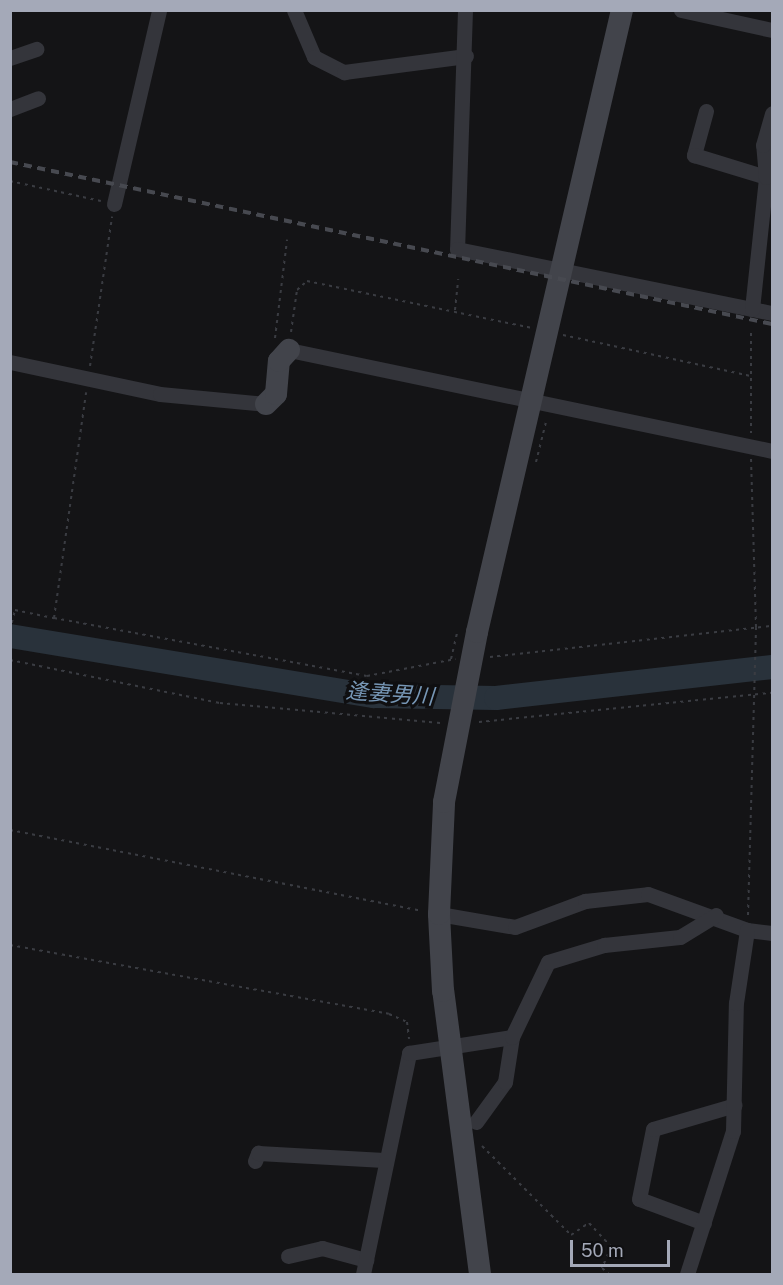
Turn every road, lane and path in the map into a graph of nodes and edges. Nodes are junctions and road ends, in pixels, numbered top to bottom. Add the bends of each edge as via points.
1 (159, 10) edge
2 (294, 10) edge
3 (465, 10) edge
4 (622, 10) edge
5 (681, 10) edge
6 (772, 30) edge
7 (36, 49) dead end
8 (466, 56) junction
9 (10, 58) edge
10 (38, 98) dead end
11 (10, 109) edge
12 (706, 111) dead end
13 (772, 113) edge
14 (766, 177) junction
15 (10, 181) edge
16 (114, 204) junction
17 (286, 240) dead end
18 (562, 266) junction
19 (459, 279) dead end
20 (752, 309) junction
21 (455, 310) junction
22 (772, 313) edge
23 (546, 331) junction
24 (750, 333) dead end
25 (284, 356) junction
26 (10, 362) edge
27 (88, 375) junction
28 (751, 376) junction
29 (530, 403) junction
30 (266, 404) joint
31 (751, 446) junction
32 (772, 451) edge
33 (13, 610) edge
34 (54, 618) junction
35 (12, 623) edge
36 (772, 626) edge
37 (756, 627) junction
38 (10, 630) edge
39 (10, 660) edge
40 (471, 665) junction
41 (772, 693) edge
42 (753, 694) junction
43 (458, 721) junction
44 (10, 830) edge
45 (439, 914) junction
46 (716, 915) junction
47 (747, 930) junction
48 (772, 933) edge
49 (10, 945) edge
50 (512, 1037) junction
51 (450, 1046) junction
52 (409, 1053) junction
53 (735, 1105) junction
54 (476, 1122) joint
55 (384, 1160) junction
56 (255, 1161) dead end
57 (704, 1223) junction
58 (288, 1256) dead end
59 (365, 1267) edge
60 (480, 1275) edge
61 (609, 1275) edge
62 (687, 1275) edge

1 - 16 street
2 - 8 street via 314,57 344,72
3 - 8 street
4 - 18 street
5 - 6 street
7 - 9 street
8 - 18 street via 457,249
10 - 11 street
12 - 14 street via 694,155
13 - 14 street via 763,145
14 - 20 street
15 - 16 path
16 - 27 path
17 - 25 path via 273,359
18 - 20 street
18 - 23 street
19 - 21 path
20 - 22 street
21 - 23 path
21 - 25 path via 308,281 297,290
23 - 28 path
23 - 29 street
24 - 28 path
25 - 29 street
25 - 30 street via 276,394
26 - 27 street
27 - 30 street via 160,394
27 - 34 path
28 - 31 path
29 - 31 street
29 - 40 street
31 - 32 street
31 - 37 path
33 - 34 path
33 - 35 path
34 - 40 path via 367,676
35 - 38 path
36 - 37 path
37 - 40 path
37 - 42 path
39 - 43 path via 220,703 354,719
40 - 43 street
41 - 42 path
42 - 43 path
42 - 47 path
43 - 45 street via 444,802
44 - 45 path
45 - 46 street via 515,927 585,901 648,894
45 - 51 street
46 - 47 street
46 - 50 street via 680,937 604,945 548,962
47 - 48 street
47 - 53 street via 736,1003
49 - 52 path via 389,1014 407,1022
50 - 51 street
50 - 54 street via 505,1082
51 - 52 street
51 - 60 street
52 - 55 street
53 - 57 street via 733,1131
53 - 57 street via 653,1129 639,1199
54 - 61 path via 481,1145 571,1235 589,1223 611,1247 602,1268
55 - 56 street via 258,1153
55 - 59 street
57 - 62 street
58 - 59 street via 322,1248

